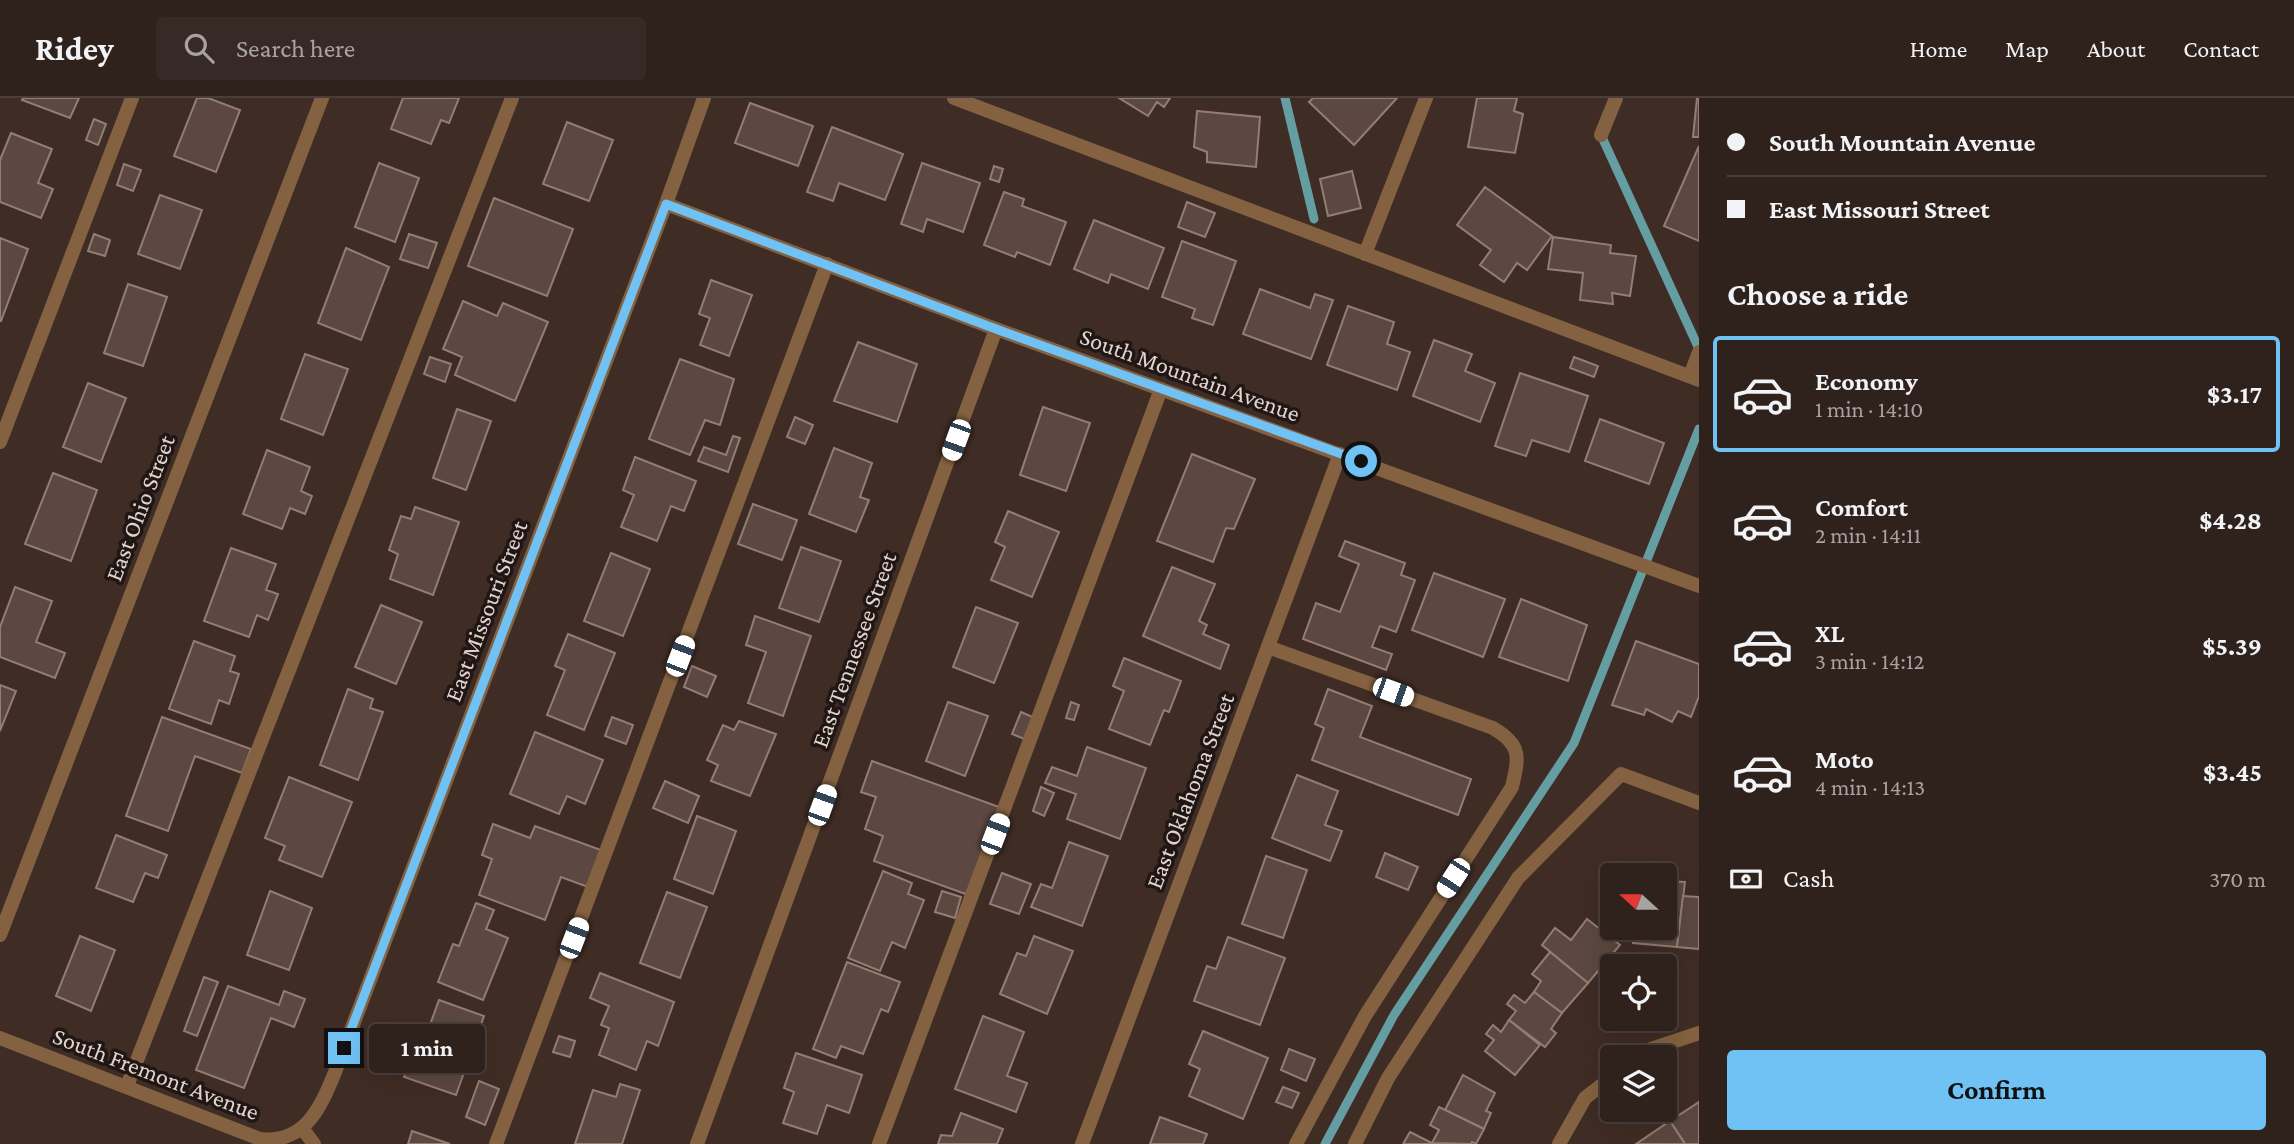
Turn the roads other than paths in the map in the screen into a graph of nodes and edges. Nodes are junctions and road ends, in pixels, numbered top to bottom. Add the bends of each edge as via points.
1 (132, 98) edge
2 (322, 98) edge
3 (512, 98) edge
4 (704, 98) edge
5 (954, 98) edge
6 (1426, 98) edge
7 (1616, 98) edge
8 (1601, 135) dead end
9 (666, 204) junction
10 (1365, 254) junction
11 (827, 264) junction
12 (996, 329) junction
13 (1699, 352) edge
14 (1694, 378) edge
15 (1161, 389) junction
16 (0, 442) edge
17 (1340, 454) junction
18 (1699, 586) edge
19 (1268, 647) junction
20 (1699, 803) edge
21 (0, 934) edge
22 (1699, 1033) edge
23 (0, 1038) edge
24 (1663, 1045) edge
25 (127, 1086) junction
26 (1600, 1086) edge
27 (299, 1130) junction
28 (314, 1144) edge
29 (496, 1144) edge
30 (697, 1144) edge
31 (879, 1144) edge
32 (1082, 1144) edge
33 (1296, 1144) edge
34 (1355, 1144) edge
35 (1559, 1144) edge

1 - 16 street
2 - 21 street, East Ohio Street
3 - 25 street
4 - 9 street, East Missouri Street
5 - 10 street
6 - 10 street
7 - 8 street
9 - 11 street, South Mountain Avenue
9 - 27 street, East Missouri Street via 324,1100
10 - 14 street
11 - 12 street, South Mountain Avenue
11 - 29 street
12 - 15 street, South Mountain Avenue
12 - 30 street, East Tennessee Street
13 - 14 street
15 - 17 street, South Mountain Avenue
15 - 31 street
17 - 18 street, South Mountain Avenue
17 - 19 street, East Oklahoma Street
19 - 32 street, East Oklahoma Street
19 - 33 street via 1493,728 1508,737 1519,760 1512,787 1365,1016
20 - 34 street via 1621,774 1518,878 1388,1078
22 - 24 street
23 - 25 street, South Fremont Avenue
25 - 27 street, South Fremont Avenue via 260,1139 275,1141
26 - 35 street via 1585,1098
27 - 28 street

